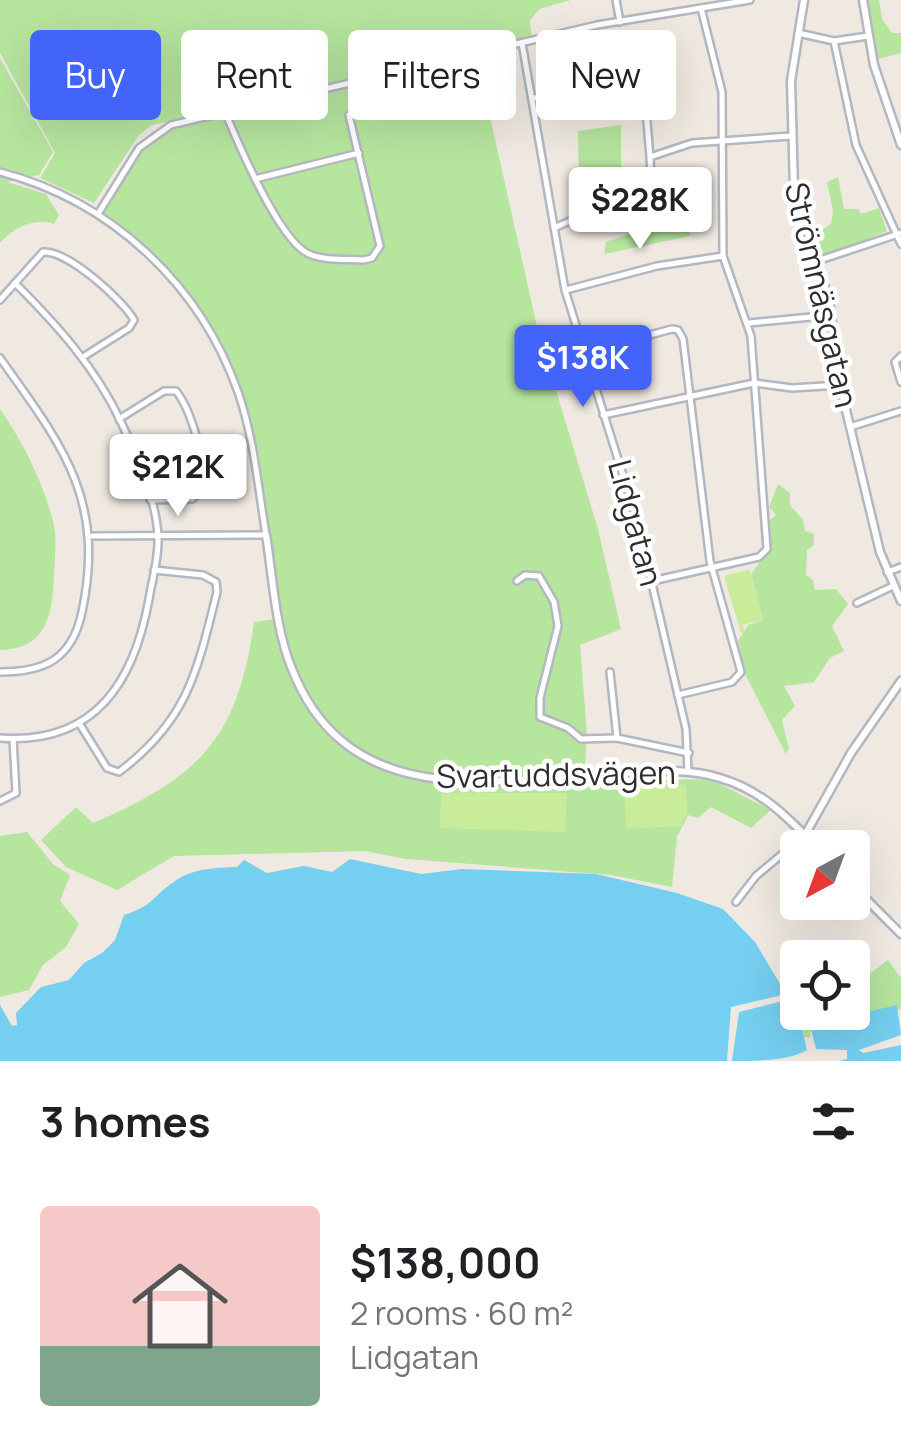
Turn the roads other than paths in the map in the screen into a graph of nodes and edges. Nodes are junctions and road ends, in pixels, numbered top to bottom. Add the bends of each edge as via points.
1 (616, 0) edge
2 (750, 0) edge
3 (804, 0) edge
4 (863, 0) edge
5 (704, 5) edge
6 (620, 22) junction
7 (798, 33) junction
8 (868, 36) junction
9 (834, 41) junction
10 (522, 43) junction
11 (328, 88) edge
12 (532, 98) junction
13 (192, 120) edge
14 (229, 120) edge
15 (351, 120) edge
16 (791, 136) junction
17 (720, 142) junction
18 (901, 145) edge
19 (359, 152) junction
20 (650, 156) junction
21 (0, 172) edge
22 (255, 179) junction
23 (98, 214) junction
24 (554, 228) junction
25 (899, 234) edge
26 (901, 244) edge
27 (723, 256) junction
28 (817, 260) junction
29 (15, 283) junction
30 (565, 290) junction
31 (0, 300) edge
32 (831, 316) junction
33 (748, 323) junction
34 (582, 354) junction
35 (901, 356) edge
36 (0, 358) edge
37 (84, 358) junction
38 (901, 382) edge
39 (754, 383) junction
40 (840, 385) junction
41 (691, 394) junction
42 (901, 411) edge
43 (603, 415) junction
44 (120, 419) junction
45 (850, 427) junction
46 (150, 500) junction
47 (266, 535) junction
48 (92, 536) junction
49 (158, 537) junction
50 (901, 566) edge
51 (154, 570) junction
52 (712, 570) junction
53 (887, 572) junction
54 (652, 581) junction
55 (516, 582) dead end
56 (893, 586) junction
57 (901, 601) edge
58 (857, 603) dead end
59 (0, 672) edge
60 (610, 672) dead end
61 (901, 682) edge
62 (678, 695) junction
63 (78, 723) junction
64 (0, 738) edge
65 (617, 738) junction
66 (13, 739) junction
67 (689, 753) junction
68 (688, 772) junction
69 (0, 801) edge
70 (799, 830) edge
71 (808, 830) edge
72 (780, 856) edge
73 (736, 902) dead end
74 (870, 903) edge
75 (901, 934) edge

1 - 6 street
2 - 5 street
3 - 7 street, Strömnäsgatan
4 - 8 street
5 - 6 street
5 - 17 street via 722,92
6 - 10 street
7 - 9 street
7 - 16 street, Strömnäsgatan
8 - 9 street
8 - 18 street
9 - 25 street via 856,145
10 - 11 street
10 - 12 street, Lidgatan
12 - 20 street via 642,94
12 - 24 street, Lidgatan
13 - 23 street via 148,137
14 - 22 street
15 - 19 street
16 - 17 street
16 - 28 street, Strömnäsgatan via 794,187
17 - 20 street
17 - 27 street
19 - 22 street
19 - 22 street via 380,246 369,259 305,252
20 - 24 street via 646,187
21 - 23 street, Svartuddsvägen
23 - 47 street, Svartuddsvägen via 157,261 218,348 244,412
24 - 30 street, Lidgatan
25 - 26 street
25 - 28 street
27 - 30 street
27 - 33 street
28 - 32 street, Strömnäsgatan
29 - 31 street
29 - 37 street
29 - 37 street via 36,256 50,251 119,300 133,324
30 - 34 street, Lidgatan
32 - 33 street
32 - 40 street, Strömnäsgatan
33 - 39 street
34 - 41 street via 678,330
34 - 43 street, Lidgatan
35 - 38 street via 895,362
36 - 48 street via 58,443
37 - 44 street
39 - 40 street
39 - 41 street
39 - 52 street via 767,549 760,558
40 - 45 street, Strömnäsgatan
41 - 43 street
41 - 52 street
42 - 45 street
43 - 54 street, Lidgatan
44 - 46 street
44 - 46 street via 164,390 182,400 201,492 192,499
45 - 53 street, Strömnäsgatan
46 - 49 street
47 - 49 street
47 - 68 street, Svartuddsvägen via 283,636 300,687 323,722 367,758 414,777 450,782
48 - 49 street
48 - 59 street via 71,644 43,669
49 - 51 street
50 - 53 street
51 - 63 street via 132,668
51 - 63 street via 204,574 216,582 190,692 160,738 120,772 107,768
52 - 54 street
52 - 62 street via 741,672 732,682
53 - 56 street, Strömnäsgatan
54 - 62 street, Lidgatan
55 - 65 street via 538,576 558,616 540,717 581,738
56 - 57 street, Strömnäsgatan
56 - 58 street
60 - 65 street
61 - 71 street
62 - 67 street, Lidgatan
63 - 66 street
64 - 66 street
65 - 67 street
66 - 69 street via 16,792
67 - 68 street, Lidgatan
68 - 70 street, Svartuddsvägen via 757,794
72 - 73 street
74 - 75 street

